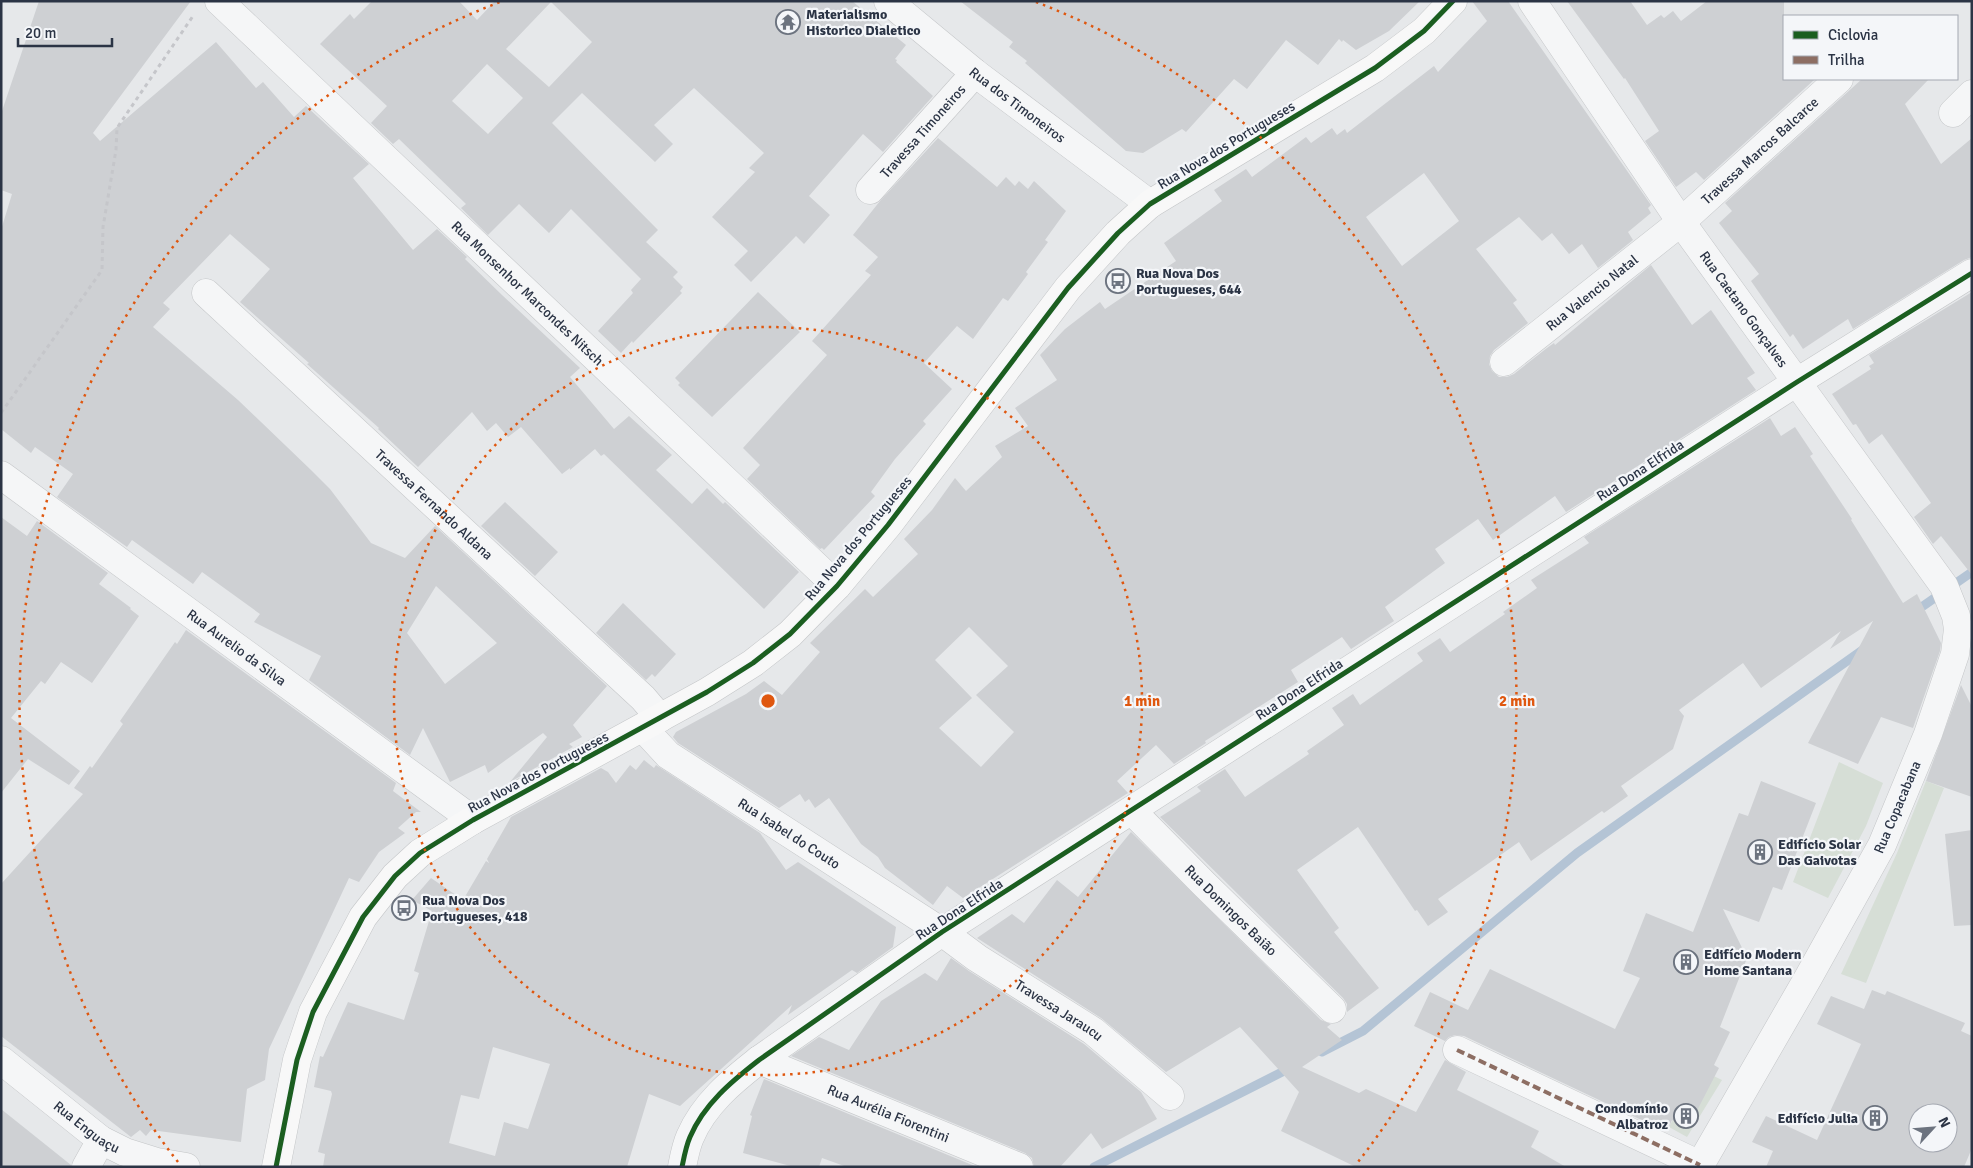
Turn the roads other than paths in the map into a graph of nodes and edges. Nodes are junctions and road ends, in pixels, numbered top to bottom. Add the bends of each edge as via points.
1 (888, 1) edge
2 (1453, 1) edge
3 (1532, 1) edge
4 (208, 5) edge
5 (975, 73) junction
6 (1838, 80) edge
7 (1972, 94) edge
8 (1953, 113) dead end
9 (870, 190) dead end
10 (1150, 204) junction
11 (1681, 222) junction
12 (1972, 273) edge
13 (206, 293) dead end
14 (1504, 362) dead end
15 (1796, 382) junction
16 (1, 475) edge
17 (837, 586) junction
18 (1956, 616) joint
19 (652, 723) junction
20 (1132, 811) junction
21 (473, 820) junction
22 (942, 932) junction
23 (1332, 1009) dead end
24 (1458, 1050) dead end
25 (1, 1060) edge
26 (759, 1060) junction
27 (1170, 1096) dead end
28 (101, 1140) junction
29 (1699, 1166) edge
30 (86, 1167) edge
31 (186, 1167) edge
32 (276, 1167) edge
33 (682, 1167) edge
34 (1019, 1167) edge

1 - 5 street, Rua dos Timoneiros
2 - 10 street, Rua Nova dos Portugueses via 1424,31 1375,68
3 - 11 street, Rua Caetano Gonçalves
4 - 17 street, Rua Monsenhor Marcondes Nitsch
5 - 9 street, Travessa Timoneiros
5 - 10 street, Rua dos Timoneiros
6 - 11 street, Travessa Marcos Balcarce
7 - 8 street
10 - 17 street, Rua Nova dos Portugueses via 1118,233 1068,288 888,525
11 - 14 street, Rua Valencio Natal
11 - 15 street, Rua Caetano Gonçalves
12 - 15 street, Rua Dona Elfrida
13 - 19 street, Travessa Fernando Aldana via 643,698
15 - 18 street, Rua Caetano Gonçalves via 1944,586
15 - 20 street, Rua Dona Elfrida
16 - 21 street, Rua Aurelio da Silva
17 - 19 street, Rua Nova dos Portugueses via 790,634 753,663
18 - 29 street, Rua Copacabana via 1955,654 1928,734 1882,844
19 - 21 street, Rua Nova dos Portugueses
19 - 22 street, Rua Isabel do Couto via 668,755
20 - 22 street, Rua Dona Elfrida
20 - 23 street, Rua Domingos Baião
21 - 32 street, Rua Nova dos Portugueses via 420,854 395,876 358,925 313,1012 297,1060
22 - 26 street, Rua Dona Elfrida
22 - 27 street, Travessa Jaraucu via 977,958 1094,1031
24 - 29 street
25 - 28 street, Rua Enguaçu
26 - 33 street, Rua Dona Elfrida via 733,1079 707,1107 690,1137
26 - 34 street, Rua Aurélia Fiorentini
28 - 30 street
28 - 31 street, Rua Enguaçu via 157,1162

